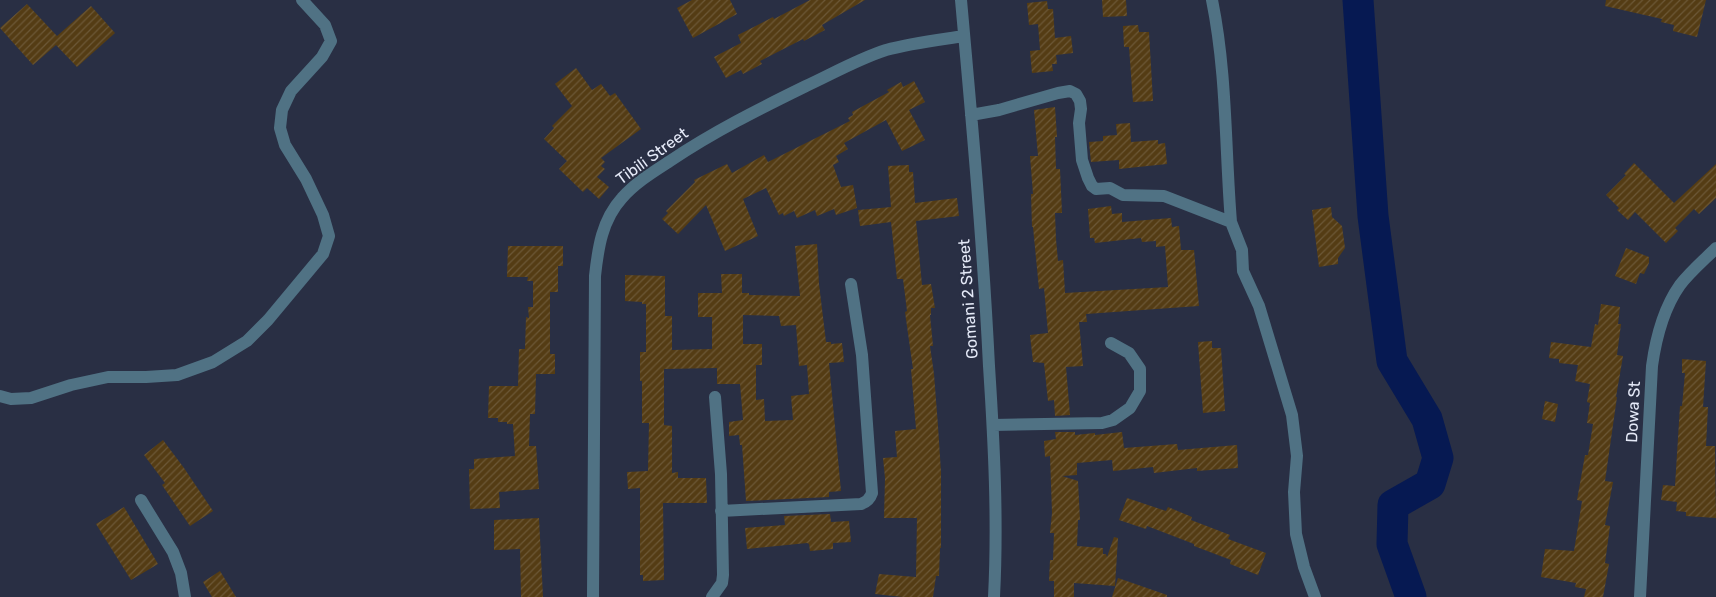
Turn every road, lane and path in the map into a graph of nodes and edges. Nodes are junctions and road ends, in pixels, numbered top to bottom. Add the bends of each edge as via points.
1 (302, 0) edge
2 (961, 0) edge
3 (1212, 0) edge
4 (964, 36) junction
5 (971, 115) junction
6 (1231, 222) junction
7 (1716, 248) edge
8 (851, 284) dead end
9 (1111, 343) dead end
10 (0, 396) edge
11 (715, 397) dead end
12 (993, 426) junction
13 (142, 500) dead end
14 (721, 511) junction
15 (185, 597) edge
16 (593, 597) edge
17 (712, 597) edge
18 (994, 597) edge
19 (1315, 597) edge
20 (1640, 597) edge

1 - 10 street via 325,25 331,41 322,57 292,91 282,110 280,128 285,145 323,215 329,236 323,254 247,341 214,362 177,375 108,377 31,398
2 - 4 street, Gomani 2 Street
3 - 6 street via 1224,78
4 - 5 street, Gomani 2 Street
4 - 16 street, Tibili Street via 884,51 768,105 695,144 646,177 621,199 608,218 601,235 595,276
5 - 6 street via 1070,91 1080,101 1082,160 1092,186 1096,189 1110,188 1123,195 1164,196
5 - 12 street, Gomani 2 Street
6 - 19 street via 1242,250 1243,271 1259,306 1292,415 1297,456 1294,492 1296,534
7 - 20 street, Dowa St via 1681,285 1667,307 1654,346
8 - 14 street via 862,355 871,498 861,504
9 - 12 street via 1129,353 1140,370 1140,391 1130,408 1119,416 1102,423
11 - 14 street
12 - 18 street, Gomani 2 Street
13 - 15 street via 173,552
14 - 17 street via 722,583

